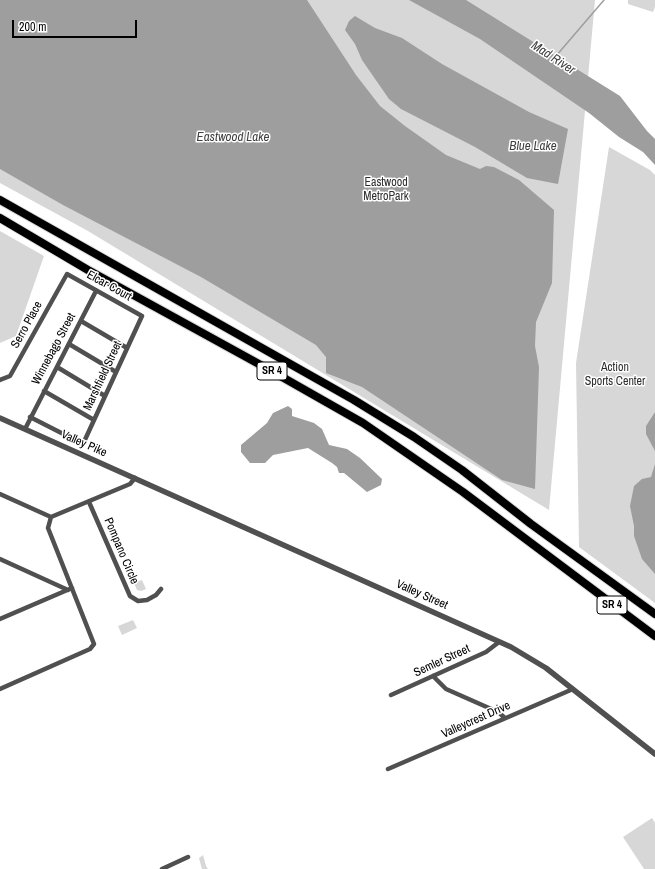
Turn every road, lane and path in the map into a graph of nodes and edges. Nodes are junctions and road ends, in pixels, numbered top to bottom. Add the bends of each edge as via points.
1 (0, 200) edge
2 (0, 218) edge
3 (67, 274) joint
4 (96, 291) junction
5 (142, 316) joint
6 (81, 321) junction
7 (69, 344) junction
8 (127, 348) junction
9 (57, 366) junction
10 (116, 372) junction
11 (0, 380) edge
12 (44, 390) junction
13 (105, 396) junction
14 (30, 417) junction
15 (0, 418) edge
16 (94, 420) junction
17 (25, 429) junction
18 (135, 478) junction
19 (160, 489) joint
20 (0, 494) edge
21 (89, 502) junction
22 (51, 517) junction
23 (0, 560) edge
24 (70, 589) junction
25 (161, 589) dead end
26 (655, 614) edge
27 (0, 619) edge
28 (655, 636) edge
29 (499, 642) junction
30 (433, 676) junction
31 (0, 689) edge
32 (573, 689) junction
33 (391, 695) dead end
34 (505, 718) junction
35 (655, 754) edge
36 (388, 769) dead end
37 (188, 857) dead end
38 (162, 869) edge

1 - 26 highway, SR 4 via 354,400 414,437
2 - 28 highway, SR 4 via 362,423 463,492
3 - 4 street, Elcar Court
3 - 11 street, Serro Place via 10,376
4 - 5 street, Elcar Court
4 - 6 street, Winnebago Street
5 - 8 street, Marshfield Street
6 - 7 street, Winnebago Street
6 - 8 street
7 - 9 street, Winnebago Street
7 - 10 street
8 - 10 street, Marshfield Street
9 - 12 street, Winnebago Street
9 - 13 street
10 - 13 street, Marshfield Street
12 - 14 street, Winnebago Street
12 - 16 street
13 - 16 street, Marshfield Street
14 - 16 street, Marshfield Street via 83,444
14 - 17 street, Winnebago Street
15 - 17 street, Valley Pike
17 - 18 street, Valley Pike
18 - 19 street, Valley Pike
18 - 21 street via 130,484
19 - 29 street, Valley Street
20 - 22 street
21 - 22 street
21 - 25 street, Pompano Circle via 130,596 141,601 156,595
22 - 24 street via 48,528
23 - 24 street
24 - 27 street
24 - 31 street via 94,641 92,648
29 - 30 street, Semler Street via 486,652
29 - 32 street, Valley Street via 541,664
30 - 33 street, Semler Street
30 - 34 street via 446,689 492,708
32 - 34 street, Valleycrest Drive
32 - 35 street, Valley Street
34 - 36 street, Valleycrest Drive
37 - 38 street

